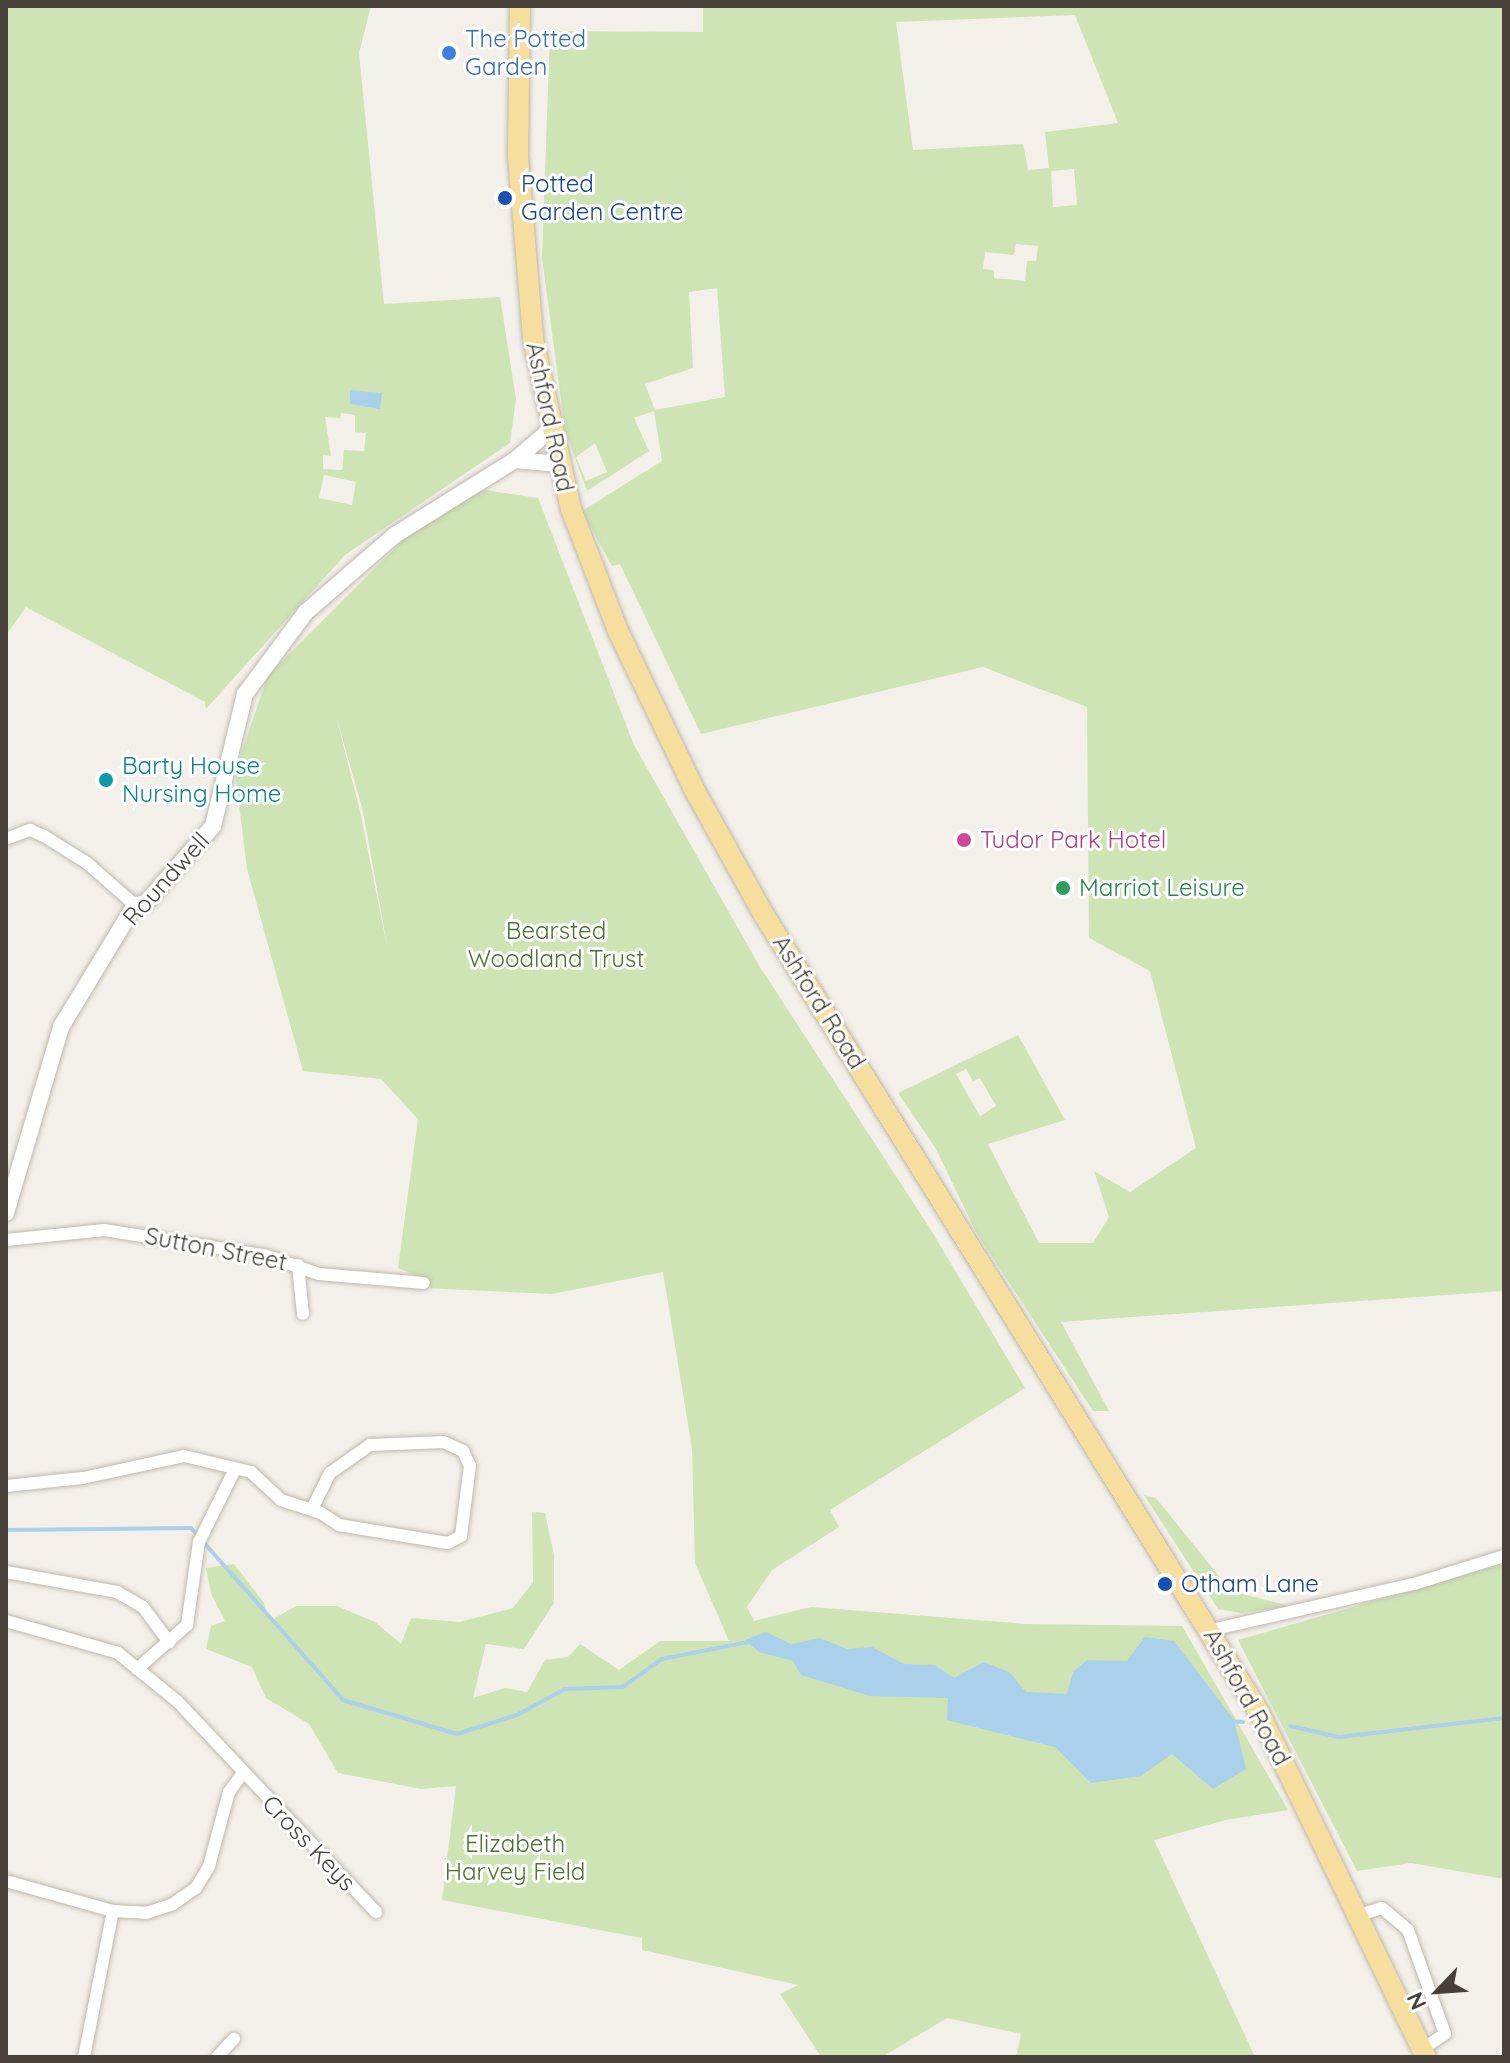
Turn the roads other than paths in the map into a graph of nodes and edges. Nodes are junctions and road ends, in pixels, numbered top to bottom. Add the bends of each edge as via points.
1 (520, 6) edge
2 (550, 430) junction
3 (515, 460) junction
4 (559, 464) junction
5 (6, 839) edge
6 (135, 905) junction
7 (6, 1213) edge
8 (6, 1240) edge
9 (298, 1265) junction
10 (424, 1283) dead end
11 (303, 1314) dead end
12 (235, 1469) junction
13 (6, 1486) edge
14 (312, 1509) junction
15 (1504, 1556) edge
16 (6, 1572) edge
17 (6, 1621) edge
18 (1211, 1630) junction
19 (169, 1642) junction
20 (137, 1669) junction
21 (242, 1774) junction
22 (6, 1881) edge
23 (113, 1911) junction
24 (376, 1912) dead end
25 (1359, 1915) junction
26 (234, 2039) dead end
27 (1424, 2053) edge
28 (84, 2057) edge
29 (217, 2057) edge

1 - 2 main road, Ashford Road via 517,98 523,261
2 - 3 street, Roundwell
2 - 4 main road, Ashford Road
3 - 4 street
3 - 6 street, Roundwell via 395,535 306,612 245,694 213,826 145,904
4 - 18 main road, Ashford Road via 618,631 724,844
5 - 6 street via 30,830 79,857
6 - 7 street, Roundwell via 61,1027
8 - 9 street, Sutton Street via 104,1230 168,1237
9 - 10 street, Sutton Street via 319,1274
9 - 11 street
12 - 13 street via 184,1456 83,1478
12 - 14 street via 251,1472 281,1500
12 - 19 street via 199,1542 187,1625
14 - 14 street via 330,1473 370,1445 444,1442 463,1451 470,1466 461,1536 448,1543 339,1525
15 - 18 street via 1414,1584
16 - 19 street via 117,1592 143,1607
17 - 20 street, Cross Keys via 118,1653
18 - 25 main road, Ashford Road via 1259,1712
19 - 20 street
20 - 21 street, Cross Keys via 178,1702
21 - 23 street, Cross Keys via 229,1792 209,1866 196,1888 173,1904 146,1913
21 - 24 street, Cross Keys
22 - 23 street, Cross Keys
23 - 28 street
25 - 27 main road, Ashford Road
25 - 27 street, Ashford Road via 1382,1908 1393,1912 1408,1930 1445,2034
26 - 29 street

